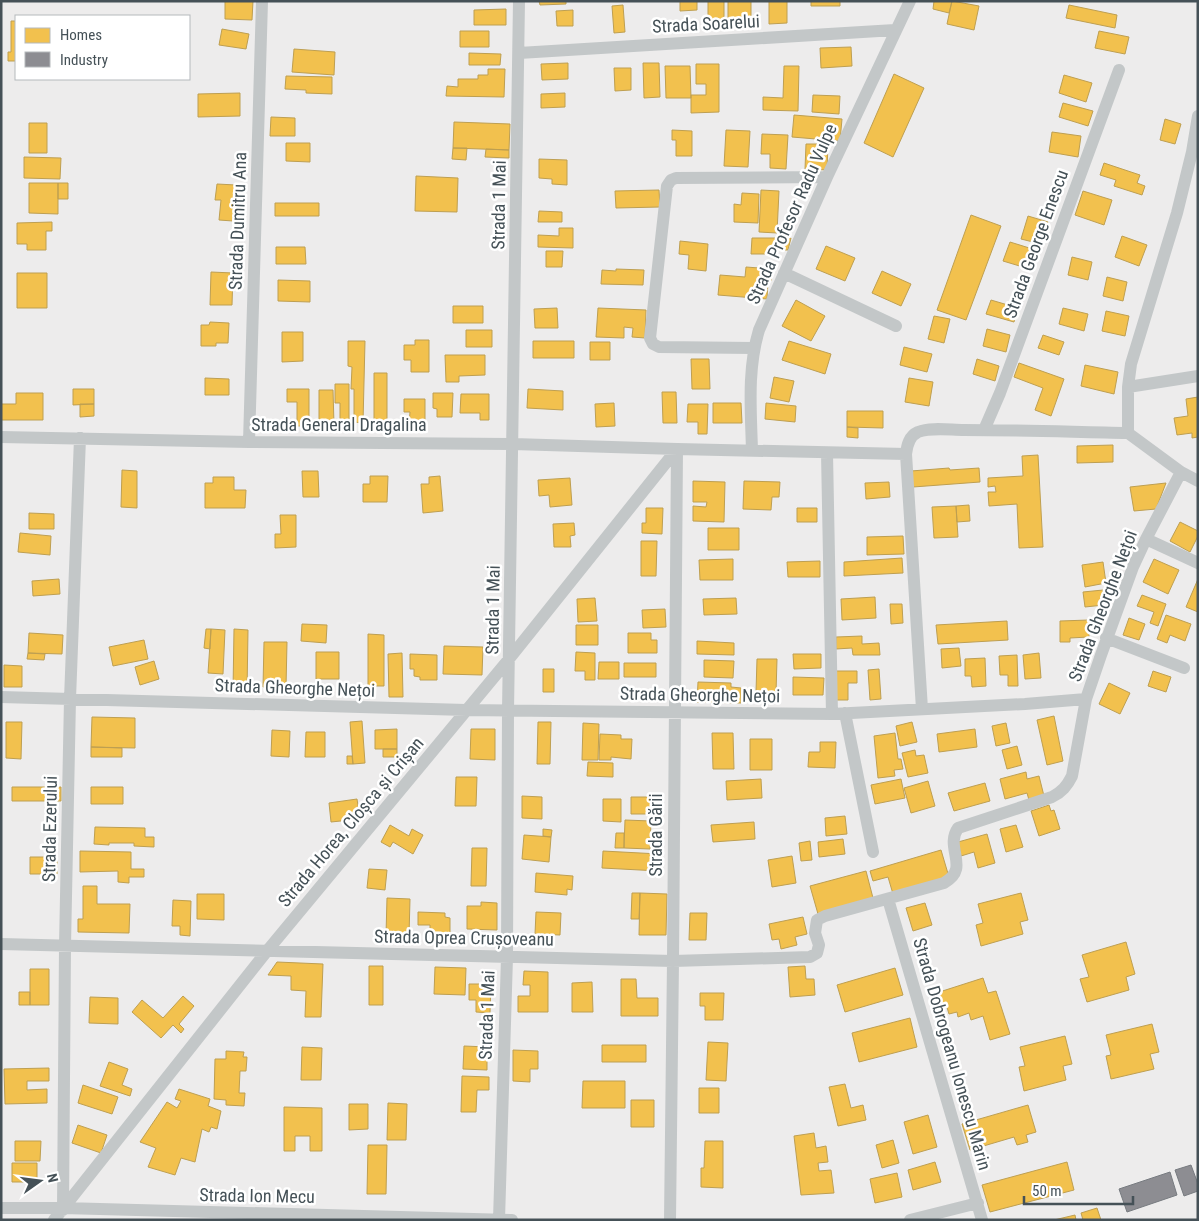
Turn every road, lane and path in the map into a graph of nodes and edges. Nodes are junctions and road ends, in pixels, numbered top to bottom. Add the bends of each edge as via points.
1 (262, 1) edge
2 (519, 1) edge
3 (910, 1) edge
4 (895, 30) junction
5 (519, 52) junction
6 (1119, 70) dead end
7 (1198, 116) edge
8 (827, 177) junction
9 (784, 273) junction
10 (896, 326) dead end
11 (753, 348) junction
12 (1198, 376) edge
13 (1128, 386) junction
14 (984, 430) junction
15 (1128, 433) junction
16 (1, 437) edge
17 (80, 438) junction
18 (249, 442) junction
19 (513, 444) junction
20 (677, 449) junction
21 (752, 451) junction
22 (828, 453) junction
23 (906, 454) junction
24 (1181, 472) junction
25 (1198, 481) edge
26 (1146, 539) junction
27 (1198, 563) edge
28 (1106, 638) junction
29 (509, 659) junction
30 (1184, 668) dead end
31 (1, 697) edge
32 (70, 699) junction
33 (1086, 699) junction
34 (922, 709) junction
35 (466, 710) junction
36 (508, 710) junction
37 (675, 712) junction
38 (839, 714) junction
39 (873, 852) dead end
40 (888, 899) junction
41 (1, 944) edge
42 (65, 946) junction
43 (267, 951) junction
44 (507, 957) junction
45 (673, 961) junction
46 (978, 1203) junction
47 (1, 1208) edge
48 (63, 1214) edge
49 (54, 1220) edge
50 (499, 1220) edge
51 (512, 1220) edge
52 (670, 1220) edge
53 (910, 1220) edge
54 (982, 1220) edge

1 - 18 street, Strada Dumitru Ana
2 - 5 street, Strada 1 Mai
3 - 4 street, Strada Profesor Radu Vulpe
4 - 5 street, Strada Soarelui
4 - 8 street, Strada Profesor Radu Vulpe
5 - 19 street, Strada 1 Mai
6 - 14 street, Strada George Enescu
7 - 13 street via 1177,213 1135,347
8 - 9 street, Strada Profesor Radu Vulpe
8 - 11 street via 676,178 668,186 650,338 653,344 659,347
9 - 10 street
9 - 11 street, Strada Profesor Radu Vulpe
11 - 21 street, Strada Profesor Radu Vulpe
12 - 13 street
13 - 15 street
14 - 15 street
14 - 23 street via 918,432 907,444
15 - 24 street
16 - 17 street, Strada General Dragalina
17 - 18 street, Strada General Dragalina
17 - 32 street, Strada Ezerului
18 - 19 street, Strada General Dragalina
19 - 20 street, Strada General Dragalina
19 - 29 street, Strada 1 Mai
20 - 21 street
20 - 29 street, Strada Horea, Cloșca și Crișan
20 - 37 street, Strada Gării
21 - 22 street
22 - 23 street
22 - 38 street
23 - 34 street
24 - 25 street
24 - 26 street, Strada Gheorghe Nețoi
26 - 27 street
26 - 28 street, Strada Gheorghe Nețoi
28 - 30 street
28 - 33 street, Strada Gheorghe Nețoi
29 - 35 street, Strada Horea, Cloșca și Crișan
29 - 36 street, Strada 1 Mai
31 - 32 street, Strada Gheorghe Nețoi
32 - 35 street, Strada Gheorghe Nețoi
32 - 42 street, Strada Ezerului
33 - 34 street, Strada Gheorghe Nețoi
33 - 40 street via 1072,776 1060,793 958,828 953,842 957,871 952,878
34 - 38 street, Strada Gheorghe Nețoi
35 - 36 street, Strada Gheorghe Nețoi
35 - 43 street, Strada Horea, Cloșca și Crișan
36 - 37 street, Strada Gheorghe Nețoi
36 - 44 street, Strada 1 Mai
37 - 38 street, Strada Gheorghe Nețoi
37 - 45 street, Strada Gării
38 - 39 street
40 - 45 street, Strada Oprea Crușoveanu via 816,920 815,933 819,945 817,952 810,957
40 - 46 street, Strada Dobrogeanu Ionescu Marin
41 - 42 street, Strada Oprea Crușoveanu
42 - 43 street, Strada Oprea Crușoveanu
42 - 48 street, Strada Ezerului
43 - 44 street, Strada Oprea Crușoveanu
43 - 48 street, Strada Horea, Cloșca și Crișan
44 - 45 street, Strada Oprea Crușoveanu
44 - 50 street, Strada 1 Mai
45 - 52 street, Strada Gării
46 - 53 street
46 - 54 street, Strada Dobrogeanu Ionescu Marin
47 - 48 street, Strada Ion Mecu
48 - 49 street, Strada Horea, Cloșca și Crișan
48 - 50 street, Strada Ion Mecu
50 - 51 street, Strada Ion Mecu

